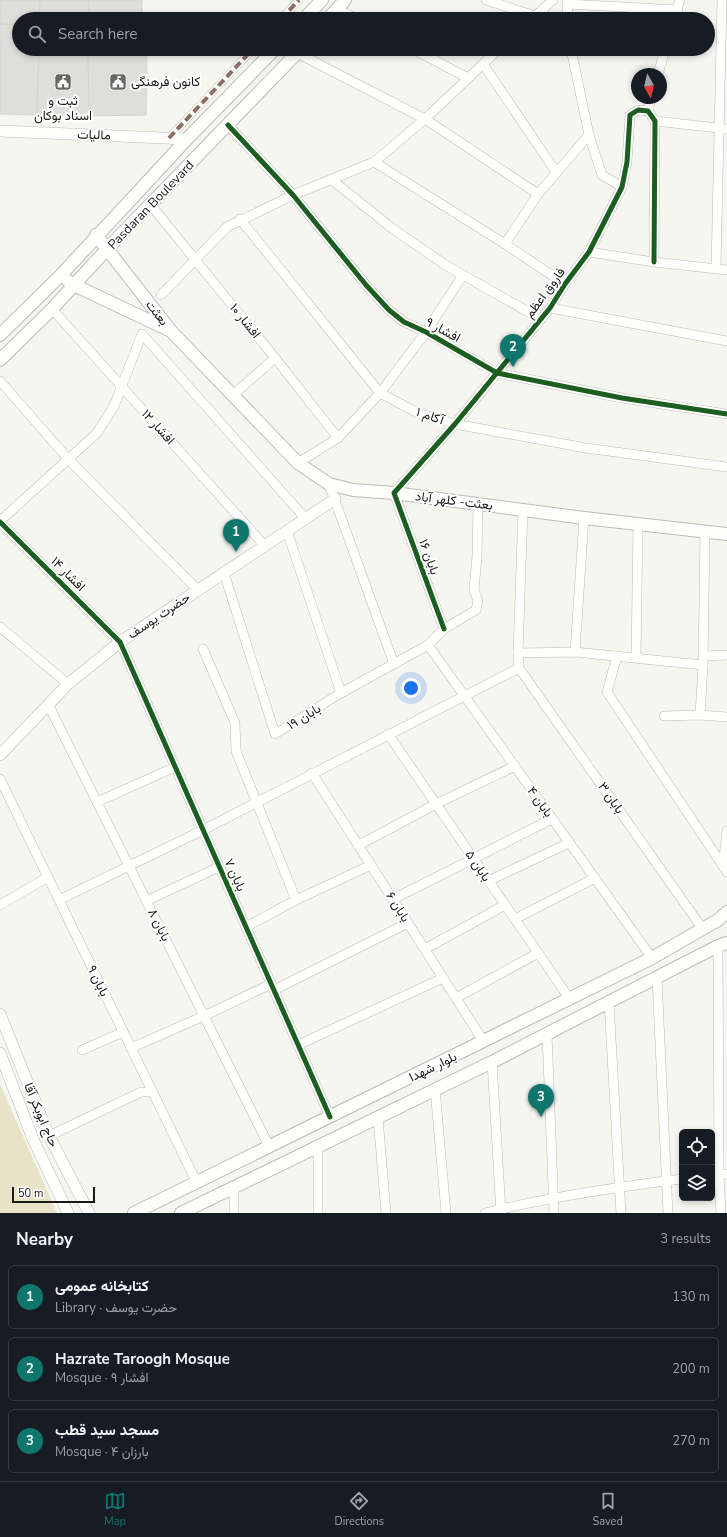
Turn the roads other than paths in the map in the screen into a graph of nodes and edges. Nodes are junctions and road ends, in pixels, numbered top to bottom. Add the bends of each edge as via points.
1 (299, 0) edge
2 (322, 0) edge
3 (486, 0) edge
4 (553, 0) edge
5 (680, 0) edge
6 (722, 0) edge
7 (567, 2) edge
8 (341, 4) edge
9 (678, 10) joint
10 (288, 12) edge
11 (311, 12) edge
12 (334, 12) edge
13 (349, 12) edge
14 (520, 12) edge
15 (540, 12) edge
16 (568, 12) edge
17 (246, 56) edge
18 (268, 56) edge
19 (294, 56) edge
20 (308, 56) edge
21 (426, 56) edge
22 (492, 56) edge
23 (572, 56) edge
24 (663, 56) edge
25 (483, 64) junction
26 (660, 68) edge
27 (468, 78) junction
28 (650, 104) edge
29 (648, 111) junction
30 (425, 119) junction
31 (655, 121) junction
32 (228, 125) junction
33 (723, 129) edge
34 (0, 132) edge
35 (589, 135) junction
36 (169, 138) junction
37 (187, 139) junction
38 (374, 162) junction
39 (556, 172) junction
40 (332, 180) junction
41 (622, 187) junction
42 (538, 194) junction
43 (293, 195) junction
44 (150, 204) junction
45 (240, 220) junction
46 (96, 236) junction
47 (505, 244) junction
48 (107, 249) junction
49 (589, 252) junction
50 (196, 260) junction
51 (654, 262) junction
52 (716, 268) junction
53 (727, 270) edge
54 (61, 275) junction
55 (463, 275) junction
56 (565, 284) junction
57 (74, 285) junction
58 (161, 295) dead end
59 (550, 308) junction
60 (52, 309) junction
61 (541, 319) junction
62 (172, 331) junction
63 (426, 332) junction
64 (0, 335) edge
65 (727, 341) edge
66 (275, 358) junction
67 (0, 360) edge
68 (497, 373) junction
69 (0, 381) edge
70 (121, 386) junction
71 (380, 393) junction
72 (233, 395) junction
73 (727, 414) edge
74 (455, 424) junction
75 (338, 438) junction
76 (69, 460) junction
77 (298, 463) junction
78 (727, 467) edge
79 (329, 484) junction
80 (394, 493) junction
81 (335, 499) junction
82 (478, 504) junction
83 (523, 509) junction
84 (305, 518) junction
85 (584, 518) junction
86 (0, 522) edge
87 (638, 524) junction
88 (287, 531) junction
89 (705, 532) junction
90 (727, 534) edge
91 (264, 545) junction
92 (224, 573) junction
93 (198, 590) junction
94 (0, 627) edge
95 (444, 630) junction
96 (120, 642) junction
97 (428, 645) junction
98 (203, 649) dead end
99 (575, 652) junction
100 (518, 653) junction
101 (617, 656) junction
102 (727, 656) edge
103 (636, 657) junction
104 (703, 660) junction
105 (394, 664) junction
106 (519, 668) junction
107 (68, 684) junction
108 (341, 694) junction
109 (464, 695) junction
110 (48, 704) junction
111 (700, 715) junction
112 (664, 716) dead end
113 (727, 717) edge
114 (388, 734) junction
115 (1, 752) edge
116 (514, 766) junction
117 (175, 767) junction
118 (312, 772) junction
119 (0, 779) edge
120 (257, 800) junction
121 (97, 802) junction
122 (436, 804) junction
123 (552, 819) junction
124 (203, 830) junction
125 (727, 831) edge
126 (569, 842) junction
127 (359, 845) junction
128 (473, 858) junction
129 (371, 865) junction
130 (129, 866) junction
131 (219, 867) junction
132 (725, 869) edge
133 (48, 878) junction
134 (595, 878) junction
135 (488, 880) junction
136 (59, 900) junction
137 (296, 900) junction
138 (393, 900) junction
139 (146, 901) junction
140 (0, 905) edge
141 (505, 905) junction
142 (724, 917) edge
143 (515, 919) junction
144 (408, 923) junction
145 (246, 927) junction
146 (702, 928) junction
147 (723, 945) edge
148 (425, 949) junction
149 (538, 953) junction
150 (652, 958) junction
151 (443, 978) junction
152 (657, 978) junction
153 (272, 987) junction
154 (456, 998) junction
155 (569, 998) junction
156 (609, 1003) junction
157 (0, 1014) edge
158 (204, 1016) junction
159 (123, 1032) junction
160 (547, 1033) junction
161 (484, 1042) junction
162 (298, 1045) junction
163 (131, 1048) junction
164 (82, 1050) dead end
165 (0, 1052) edge
166 (492, 1062) junction
167 (435, 1089) junction
168 (152, 1092) junction
169 (330, 1117) junction
170 (378, 1118) junction
171 (48, 1136) junction
172 (269, 1146) junction
173 (318, 1146) junction
174 (719, 1175) edge
175 (679, 1179) edge
176 (666, 1181) junction
177 (197, 1183) junction
178 (620, 1187) junction
179 (234, 1188) junction
180 (553, 1198) junction
181 (501, 1211) edge
182 (68, 1213) edge
183 (88, 1213) edge
184 (134, 1213) edge
185 (181, 1213) edge
186 (234, 1213) edge
187 (318, 1213) edge
188 (386, 1213) edge
189 (446, 1213) edge
190 (485, 1213) edge
191 (554, 1213) edge
192 (621, 1213) edge
193 (668, 1213) edge
194 (721, 1213) edge

1 - 10 street
2 - 11 main road
3 - 14 street
4 - 15 street
5 - 9 street
6 - 33 street
7 - 9 street
7 - 16 street
8 - 12 main road
8 - 13 street
17 - 36 street
18 - 37 main road, Pasdaran Boulevard
19 - 32 main road, Pasdaran Boulevard
20 - 30 street
21 - 27 street
22 - 25 street
23 - 35 street
24 - 26 street
25 - 27 street
25 - 39 street
27 - 30 street
28 - 29 street
29 - 31 street
29 - 41 street, فاروق اعظم via 638,110 630,115 627,162
30 - 38 street
30 - 42 street
31 - 33 street
31 - 51 street
32 - 43 street, افشار ۹
32 - 44 main road, Pasdaran Boulevard
33 - 52 street
34 - 36 street, مالیات
35 - 39 street
35 - 41 street via 602,175
36 - 37 street, مالیات
37 - 46 main road, Pasdaran Boulevard
38 - 40 street
38 - 47 street
39 - 42 street
40 - 43 street
40 - 55 street via 393,229
41 - 49 street, فاروق اعظم
42 - 47 street
43 - 45 street
43 - 63 street, افشار ۹ via 389,310 404,322
44 - 48 main road, Pasdaran Boulevard
44 - 50 street, افشار ۱۰
45 - 50 street via 227,227
45 - 71 street, آکام ۱
46 - 48 main road, بعثت
46 - 54 main road, Pasdaran Boulevard
47 - 56 street
48 - 57 main road, Pasdaran Boulevard
48 - 62 main road, بعثت
49 - 51 street
49 - 56 street, فاروق اعظم
50 - 58 street
50 - 66 street, افشار ۱۰
51 - 52 street
52 - 53 street
54 - 57 main road, بعثت
54 - 64 main road, Pasdaran Boulevard
55 - 61 street
55 - 63 street
56 - 59 street, فاروق اعظم
57 - 60 main road, Pasdaran Boulevard
57 - 62 main road, بعثت
59 - 61 street, فاروق اعظم
59 - 65 street
60 - 67 main road, Pasdaran Boulevard
60 - 70 street, افشار ۱۲
61 - 68 street, فاروق اعظم
62 - 72 main road, بعثت- کلهر آباد
63 - 68 street, افشار ۹
63 - 71 street
66 - 72 street
66 - 75 street, افشار ۱۰
68 - 73 street, افشار ۹ via 622,398
68 - 74 street, فاروق اعظم
69 - 76 street
70 - 76 street via 114,406 97,433
70 - 84 street via 142,334
70 - 91 street, افشار ۱۲
71 - 74 street, آکام ۱ via 418,413
71 - 75 street
72 - 77 main road, بعثت- کلهر آباد
74 - 78 street, آکام ۱ via 586,448
74 - 80 street, فاروق اعظم
75 - 77 street
76 - 86 street
76 - 93 street
77 - 79 main road, بعثت- کلهر آباد
79 - 80 main road, بعثت- کلهر آباد via 353,490
79 - 81 street
80 - 82 main road, بعثت- کلهر آباد
80 - 95 street, بابان ۱۶
81 - 84 street, حضرت یوسف
81 - 105 street
82 - 83 main road, بعثت- کلهر آباد
82 - 95 street, بابان ۱۹ via 474,590 478,600 476,610
83 - 85 main road, بعثت- کلهر آباد
83 - 100 street
84 - 88 street, حضرت یوسف
85 - 87 main road, بعثت- کلهر آباد
85 - 99 street
86 - 96 street, افشار ۱۴
87 - 89 main road, بعثت- کلهر آباد
87 - 103 street
88 - 91 street, حضرت یوسف
88 - 108 street
89 - 90 main road, بعثت- کلهر آباد
89 - 104 street
91 - 92 street, حضرت یوسف
92 - 93 street, حضرت یوسف
92 - 108 street, بابان ۱۹ via 275,734
93 - 96 street, حضرت یوسف
94 - 107 street
95 - 97 street, بابان ۱۹
96 - 107 street, حضرت یوسف
96 - 117 street, بابان ۷
97 - 105 street, بابان ۱۹
97 - 109 street, بابان ۴
98 - 120 street via 235,723 236,751
99 - 100 street
99 - 101 street
100 - 106 street
101 - 103 street
101 - 132 street via 607,692
102 - 104 street
103 - 104 street
104 - 111 street
105 - 108 street, بابان ۱۹
106 - 109 street
106 - 146 street, بابان ۳
107 - 110 street, حضرت یوسف
109 - 114 street
109 - 116 street, بابان ۴
110 - 115 street, حضرت یوسف
110 - 121 street, بابان ۸
111 - 112 street
111 - 113 street
114 - 118 street
114 - 122 street, بابان ۵
116 - 122 street
116 - 123 street, بابان ۴
117 - 121 street
117 - 124 street, بابان ۷
118 - 120 street
118 - 127 street, بابان ۶
119 - 133 street, بابان ۹
120 - 124 street
120 - 137 street
121 - 130 street, بابان ۸
122 - 127 street
122 - 128 street, بابان ۵
123 - 126 street, بابان ۴
123 - 128 street
124 - 130 street
124 - 131 street, بابان ۷
125 - 132 street
126 - 134 street, بابان ۴
126 - 135 street
127 - 129 street, بابان ۶
128 - 135 street, بابان ۵
128 - 138 street
129 - 137 street
129 - 138 street, بابان ۶
130 - 136 street
130 - 139 street, بابان ۸
131 - 139 street
131 - 145 street, بابان ۷
133 - 136 street, بابان ۹
133 - 140 street
134 - 143 street
134 - 150 street, بابان ۴
135 - 141 street, بابان ۵
136 - 159 street, بابان ۹
137 - 145 street
138 - 144 street, بابان ۶
139 - 158 street, بابان ۸
141 - 143 street, بابان ۵
141 - 148 street
142 - 146 main road, بلوار شهدا
143 - 149 street, بابان ۵
144 - 148 street, بابان ۶
144 - 153 street
145 - 153 street, بابان ۷
146 - 150 main road, بلوار شهدا
147 - 152 main road, بلوار شهدا
147 - 174 street
148 - 151 street, بابان ۶
149 - 154 street
149 - 155 street, بابان ۵
150 - 155 main road, بلوار شهدا
151 - 154 street, بابان ۶
151 - 162 street
152 - 156 main road, بلوار شهدا
152 - 176 street
153 - 158 street
153 - 162 street, بابان ۷
154 - 161 street, بابان ۶
155 - 161 main road, بلوار شهدا
156 - 160 main road, بلوار شهدا
156 - 178 street
157 - 171 street, حاج ابوبکر آقا
158 - 163 street
158 - 172 street, بابان ۸
159 - 163 street, بابان ۹
159 - 164 street
160 - 166 main road, بلوار شهدا
160 - 180 street
161 - 169 main road, بلوار شهدا
162 - 169 street, بابان ۷
163 - 168 street, بابان ۹
165 - 182 street, حاج ابوبکر آقا via 33,1139
166 - 167 main road, بلوار شهدا
166 - 181 street
167 - 170 main road, بلوار شهدا
167 - 189 street
168 - 171 street via 141,1092
168 - 177 street, بابان ۹
169 - 172 main road, بلوار شهدا
170 - 173 main road, بلوار شهدا
170 - 188 street
171 - 183 street, حاج ابوبکر آقا
172 - 177 main road, بلوار شهدا
173 - 179 main road, بلوار شهدا
173 - 187 street
174 - 194 street
175 - 176 street
176 - 178 street
176 - 193 street
177 - 184 main road, بلوار شهدا
178 - 180 street
178 - 192 street
179 - 185 main road, بلوار شهدا
179 - 186 street
180 - 181 street
180 - 191 street
181 - 190 street

